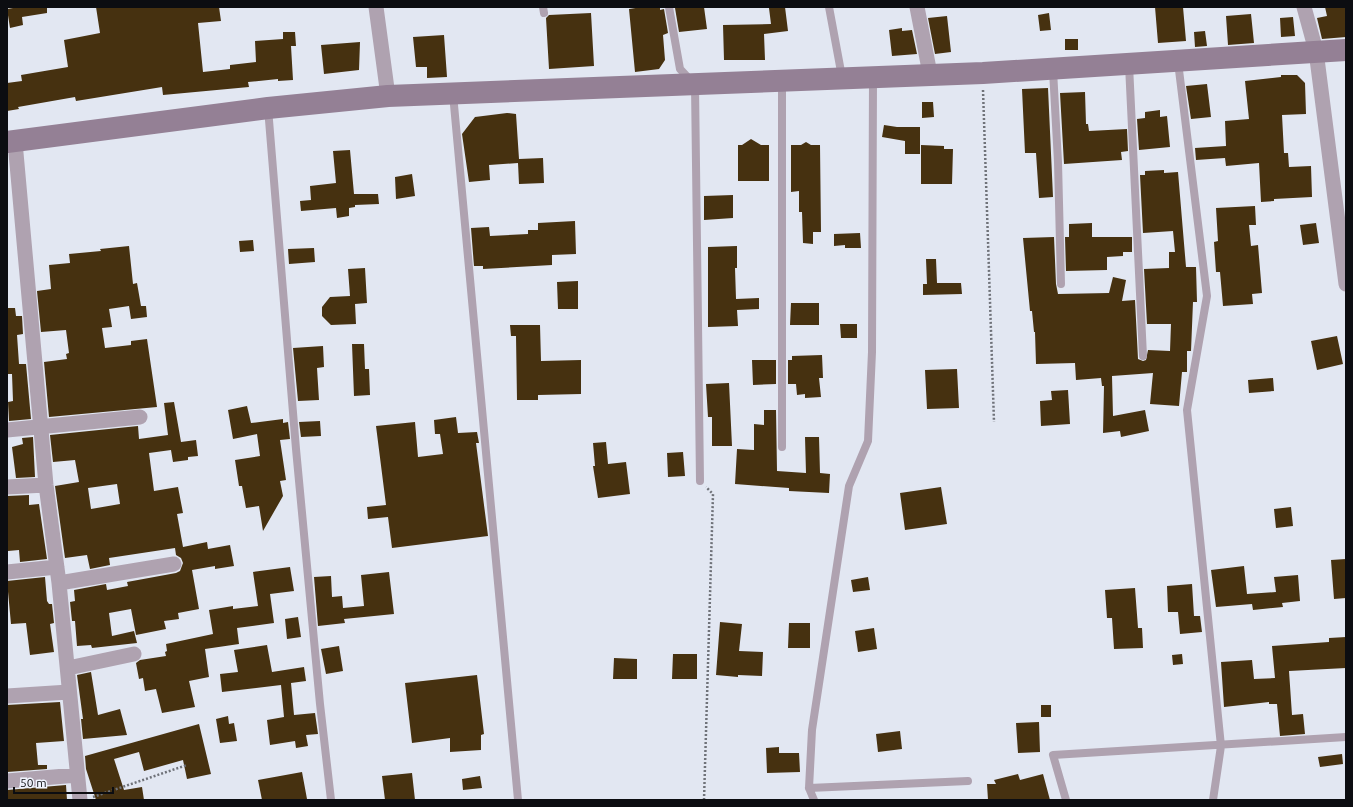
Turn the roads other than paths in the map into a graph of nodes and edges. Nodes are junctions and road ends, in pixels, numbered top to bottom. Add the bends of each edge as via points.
1 (376, 7) edge
2 (669, 7) edge
3 (829, 7) edge
4 (917, 7) edge
5 (1304, 7) edge
6 (1346, 50) edge
7 (1316, 51) junction
8 (1178, 62) junction
9 (1129, 65) junction
10 (1052, 69) junction
11 (930, 74) junction
12 (842, 78) junction
13 (873, 78) junction
14 (782, 81) junction
15 (695, 85) junction
16 (453, 93) junction
17 (388, 96) junction
18 (268, 108) junction
19 (11, 142) edge
20 (1061, 284) dead end
21 (1346, 284) edge
22 (1143, 356) dead end
23 (140, 417) dead end
24 (40, 428) junction
25 (7, 430) edge
26 (782, 447) dead end
27 (700, 481) road end
28 (46, 485) junction
29 (7, 488) edge
30 (174, 564) dead end
31 (57, 567) junction
32 (7, 572) edge
33 (59, 583) junction
34 (134, 654) dead end
35 (68, 668) junction
36 (70, 692) junction
37 (7, 696) edge
38 (1346, 737) edge
39 (1221, 746) junction
40 (77, 775) junction
41 (968, 780) dead end
42 (7, 781) edge
43 (809, 788) junction
44 (85, 799) edge
45 (331, 800) edge
46 (518, 800) edge
47 (814, 800) edge
48 (1066, 800) edge
49 (1213, 800) edge

1 - 17 street
2 - 15 lane via 680,69
3 - 12 lane
4 - 11 street
5 - 7 street
6 - 7 street
7 - 8 street
7 - 21 street
8 - 9 street
8 - 39 lane via 1207,296 1187,410
9 - 10 street
9 - 22 lane
10 - 11 street
10 - 20 lane via 1058,162
11 - 13 street
12 - 13 street
12 - 14 street
13 - 43 lane via 872,352 868,441 849,486 812,730
14 - 15 street
14 - 26 lane
15 - 16 street
15 - 27 lane
16 - 17 street
16 - 46 lane
17 - 18 street
18 - 19 street
18 - 45 lane via 296,449
19 - 24 street
23 - 24 street
24 - 25 street
24 - 28 street
28 - 29 street
28 - 31 street
30 - 33 street
31 - 32 street
31 - 33 street
33 - 35 street
34 - 35 street
35 - 36 street
36 - 37 street
36 - 40 street
38 - 39 lane
39 - 48 lane via 1053,755
39 - 49 lane
40 - 42 street
40 - 44 street
41 - 43 lane
43 - 47 lane

